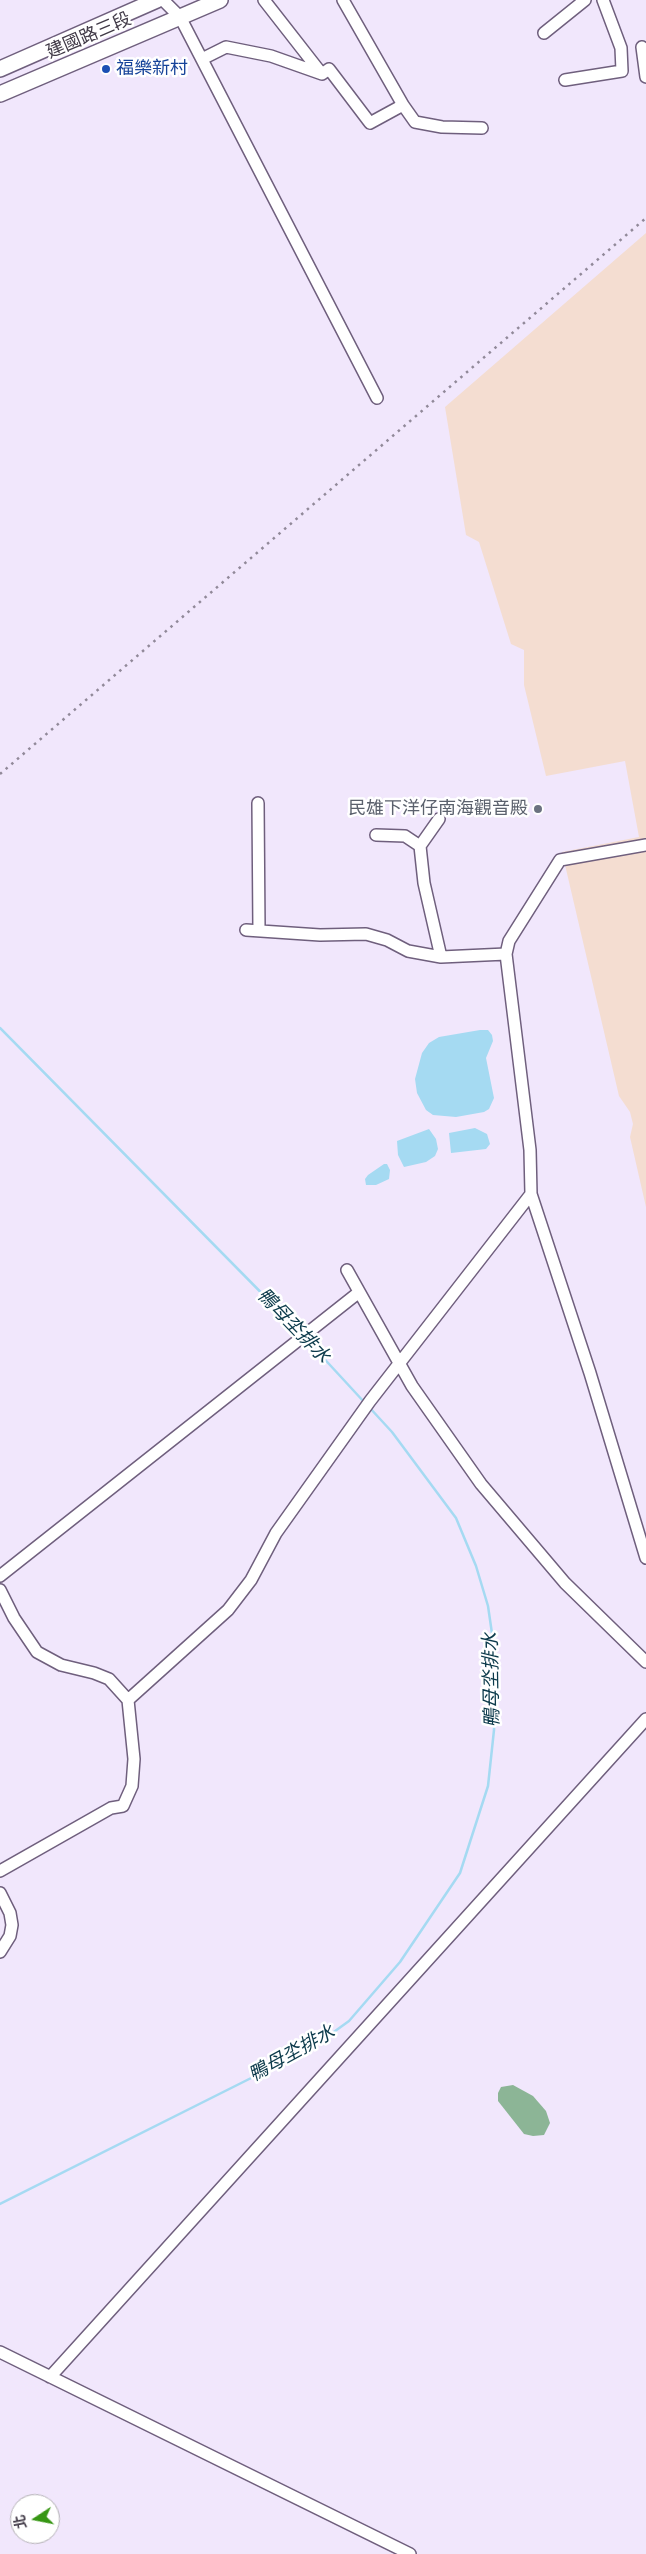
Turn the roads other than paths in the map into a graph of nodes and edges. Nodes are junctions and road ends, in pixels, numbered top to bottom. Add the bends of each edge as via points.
1 (157, 0) edge
2 (163, 0) edge
3 (220, 0) edge
4 (264, 0) edge
5 (343, 0) edge
6 (584, 0) edge
7 (603, 0) edge
8 (180, 17) junction
9 (544, 33) dead end
10 (642, 47) dead end
11 (202, 58) junction
12 (0, 69) edge
13 (322, 74) junction
14 (646, 77) edge
15 (565, 80) dead end
16 (0, 94) edge
17 (403, 105) junction
18 (482, 128) dead end
19 (377, 398) dead end
20 (258, 803) dead end
21 (439, 819) dead end
22 (376, 835) dead end
23 (646, 845) edge
24 (420, 846) junction
25 (246, 930) dead end
26 (259, 931) junction
27 (506, 954) junction
28 (441, 957) junction
29 (531, 1194) junction
30 (347, 1270) dead end
31 (358, 1293) junction
32 (399, 1363) junction
33 (646, 1558) edge
34 (0, 1576) edge
35 (0, 1590) edge
36 (646, 1662) edge
37 (128, 1700) junction
38 (646, 1719) edge
39 (0, 1871) edge
40 (0, 1893) edge
41 (0, 1952) edge
42 (0, 2352) edge
43 (50, 2377) junction
44 (410, 2554) edge

1 - 12 main road, 建國路三段
2 - 8 street
3 - 8 main road, 建國路三段
4 - 13 street
5 - 17 street
6 - 9 street
7 - 15 street via 621,48 622,71
8 - 11 street
8 - 16 main road, 建國路三段
10 - 14 street
11 - 13 street via 226,47 271,56
11 - 19 street
13 - 17 street via 330,69 370,123
17 - 18 street via 415,122 442,127
20 - 26 street
21 - 24 street
22 - 24 street via 405,836
23 - 27 street via 560,860 509,941
24 - 28 street via 424,883
25 - 26 street
26 - 28 street via 366,934 408,951
27 - 28 street
27 - 29 street via 530,1150
29 - 32 street
29 - 33 street
30 - 31 street
31 - 32 street
31 - 34 street
32 - 36 street via 481,1484 564,1583
32 - 37 street via 276,1533 251,1580 228,1610
35 - 37 street via 37,1652 61,1665 108,1679
37 - 39 street via 134,1759 132,1786 122,1806 110,1808
38 - 43 street
40 - 41 street via 12,1925 10,1936
42 - 43 street
43 - 44 street

